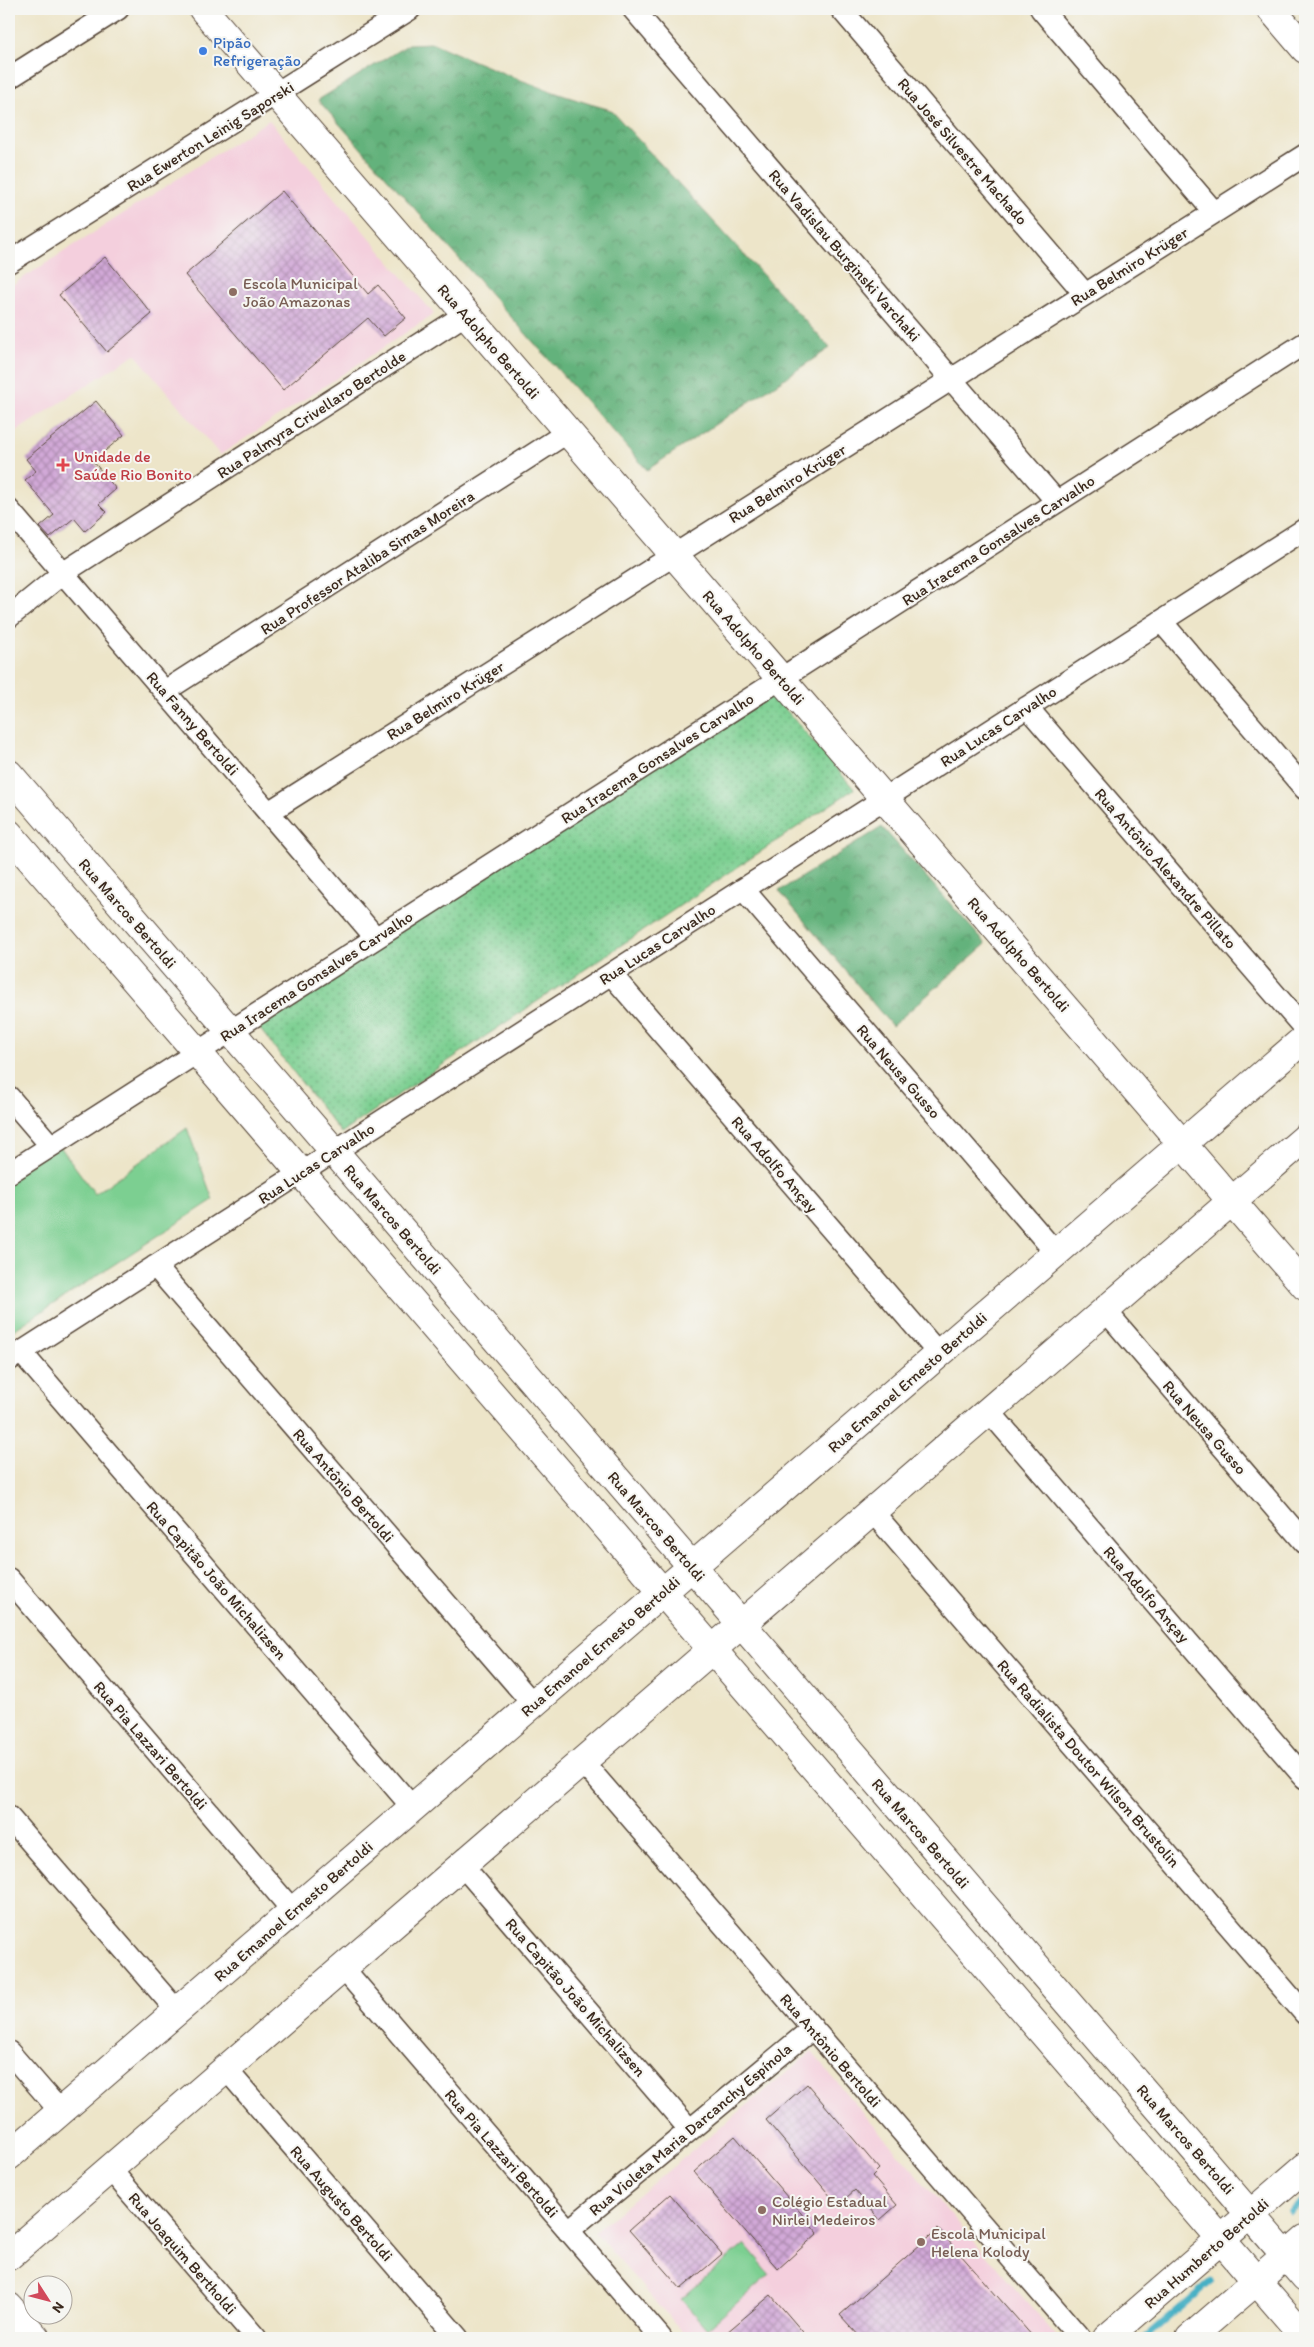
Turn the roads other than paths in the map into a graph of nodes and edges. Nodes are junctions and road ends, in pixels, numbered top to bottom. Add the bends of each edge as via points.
1 (118, 9) edge
2 (203, 9) edge
3 (410, 9) edge
4 (632, 9) edge
5 (841, 9) edge
6 (1040, 9) edge
7 (1271, 9) edge
8 (1305, 49) edge
9 (9, 78) edge
10 (276, 94) junction
11 (1305, 155) edge
12 (1214, 212) junction
13 (9, 262) edge
14 (1085, 294) junction
15 (466, 314) junction
16 (1305, 343) edge
17 (951, 379) junction
18 (568, 432) junction
19 (1057, 502) junction
20 (9, 510) edge
21 (1301, 539) edge
22 (674, 555) junction
23 (63, 573) junction
24 (9, 617) edge
25 (1161, 621) junction
26 (781, 678) junction
27 (165, 691) junction
28 (1027, 707) junction
29 (9, 774) edge
30 (1305, 789) edge
31 (884, 799) junction
32 (269, 812) junction
33 (9, 834) edge
34 (743, 889) junction
35 (376, 938) junction
36 (611, 974) junction
37 (1305, 1029) edge
38 (230, 1032) junction
39 (1305, 1038) edge
40 (196, 1053) junction
41 (9, 1097) edge
42 (1305, 1138) edge
43 (1183, 1144) junction
44 (51, 1146) junction
45 (334, 1151) junction
46 (9, 1173) edge
47 (301, 1173) junction
48 (1232, 1201) junction
49 (1056, 1253) junction
50 (155, 1266) junction
51 (1305, 1286) edge
52 (1105, 1310) junction
53 (939, 1354) junction
54 (15, 1356) edge
55 (988, 1411) junction
56 (872, 1512) junction
57 (1305, 1543) edge
58 (692, 1567) junction
59 (9, 1580) edge
60 (663, 1592) junction
61 (742, 1624) junction
62 (712, 1649) junction
63 (533, 1704) junction
64 (582, 1761) junction
65 (1305, 1778) edge
66 (413, 1808) junction
67 (9, 1817) edge
68 (462, 1865) junction
69 (293, 1911) junction
70 (342, 1968) junction
71 (177, 2011) junction
72 (1305, 2014) edge
73 (813, 2028) junction
74 (9, 2052) edge
75 (226, 2068) junction
76 (61, 2112) junction
77 (690, 2130) junction
78 (9, 2156) edge
79 (1305, 2167) edge
80 (110, 2169) junction
81 (1251, 2214) junction
82 (568, 2231) junction
83 (1221, 2240) junction
84 (1296, 2247) edge
85 (9, 2256) edge
86 (1305, 2278) edge
87 (1257, 2280) junction
88 (9, 2307) edge
89 (1305, 2337) edge
90 (36, 2338) edge
91 (256, 2338) edge
92 (458, 2338) edge
93 (661, 2338) edge
94 (1080, 2338) edge
95 (1107, 2338) edge
96 (1190, 2338) edge

1 - 9 street
2 - 10 street, Rua Adolpho Bertoldi
3 - 10 street, Rua Ewerton Leinig Saporski
4 - 17 street, Rua Vadislau Burginski Varchaki
5 - 14 street, Rua José Silvestre Machado
6 - 12 street
7 - 8 street
10 - 13 street, Rua Ewerton Leinig Saporski
10 - 15 street, Rua Adolpho Bertoldi
11 - 12 street, Rua Belmiro Krüger
12 - 14 street, Rua Belmiro Krüger
14 - 17 street, Rua Belmiro Krüger
15 - 18 street, Rua Adolpho Bertoldi
15 - 23 street, Rua Palmyra Crivellaro Bertolde
16 - 19 street, Rua Iracema Gonsalves Carvalho
17 - 19 street, Rua Vadislau Burginski Varchaki
17 - 22 street, Rua Belmiro Krüger
18 - 22 street, Rua Adolpho Bertoldi
18 - 27 street, Rua Professor Ataliba Simas Moreira
19 - 26 street, Rua Iracema Gonsalves Carvalho
20 - 23 street, Rua Fanny Bertoldi
21 - 25 street, Rua Lucas Carvalho
22 - 26 street, Rua Adolpho Bertoldi
22 - 32 street, Rua Belmiro Krüger
23 - 24 street, Rua Palmyra Crivellaro Bertolde
23 - 27 street, Rua Fanny Bertoldi
25 - 28 street, Rua Lucas Carvalho
25 - 30 street
26 - 31 street, Rua Adolpho Bertoldi
26 - 35 street, Rua Iracema Gonsalves Carvalho
27 - 32 street, Rua Fanny Bertoldi
28 - 31 street, Rua Lucas Carvalho
28 - 37 street, Rua Antônio Alexandre Pillato
29 - 38 street, Rua Marcos Bertoldi
31 - 34 street, Rua Lucas Carvalho
31 - 43 street, Rua Adolpho Bertoldi
32 - 35 street, Rua Fanny Bertoldi
33 - 40 street
34 - 36 street, Rua Lucas Carvalho
34 - 49 street, Rua Neusa Gusso
35 - 38 street, Rua Iracema Gonsalves Carvalho
36 - 45 street, Rua Lucas Carvalho
36 - 53 street, Rua Adolfo Ançay
38 - 40 street, Rua Iracema Gonsalves Carvalho
38 - 45 street, Rua Marcos Bertoldi
39 - 43 street, Rua Emanoel Ernesto Bertoldi
40 - 44 street, Rua Iracema Gonsalves Carvalho
40 - 47 street
41 - 44 street
42 - 48 street
43 - 48 street, Rua Adolpho Bertoldi
43 - 49 street, Rua Emanoel Ernesto Bertoldi
44 - 46 street, Rua Iracema Gonsalves Carvalho
45 - 47 street, Rua Lucas Carvalho
45 - 58 street, Rua Marcos Bertoldi
47 - 50 street, Rua Lucas Carvalho
47 - 60 street
48 - 51 street, Rua Adolpho Bertoldi
48 - 52 street
49 - 53 street, Rua Emanoel Ernesto Bertoldi
50 - 54 street, Rua Lucas Carvalho
50 - 63 street, Rua Antônio Bertoldi
52 - 55 street
52 - 57 street, Rua Neusa Gusso
53 - 58 street, Rua Emanoel Ernesto Bertoldi
54 - 66 street, Rua Capitão João Michalizsen
55 - 56 street
55 - 65 street, Rua Adolfo Ançay
56 - 61 street
56 - 72 street, Rua Radialista Doutor Wilson Brustolin
58 - 60 street, Rua Emanoel Ernesto Bertoldi
58 - 61 street, Rua Marcos Bertoldi
59 - 69 street, Rua Pia Lazzari Bertoldi
60 - 62 street
60 - 63 street, Rua Emanoel Ernesto Bertoldi
61 - 62 street
61 - 81 street, Rua Marcos Bertoldi
62 - 64 street
62 - 83 street
63 - 66 street, Rua Emanoel Ernesto Bertoldi
64 - 68 street
64 - 73 street, Rua Antônio Bertoldi
66 - 69 street, Rua Emanoel Ernesto Bertoldi
67 - 71 street
68 - 70 street
68 - 77 street, Rua Capitão João Michalizsen
69 - 71 street, Rua Emanoel Ernesto Bertoldi
70 - 75 street
70 - 82 street, Rua Pia Lazzari Bertoldi
71 - 76 street, Rua Emanoel Ernesto Bertoldi
73 - 77 street, Rua Violeta Maria Darcanchy Espínola
73 - 94 street, Rua Antônio Bertoldi
74 - 76 street
75 - 80 street
75 - 92 street, Rua Augusto Bertoldi
76 - 78 street, Rua Emanoel Ernesto Bertoldi
77 - 82 street, Rua Violeta Maria Darcanchy Espínola
79 - 81 street, Rua Humberto Bertoldi
80 - 85 street
80 - 91 street, Rua Joaquim Bertholdi
81 - 83 street, Rua Humberto Bertoldi
81 - 84 street, Rua Marcos Bertoldi
82 - 93 street, Rua Pia Lazzari Bertoldi
83 - 87 street
83 - 95 street, Rua Humberto Bertoldi
84 - 86 street, Rua Marcos Bertoldi
84 - 87 street
87 - 89 street
87 - 96 street
88 - 90 street

